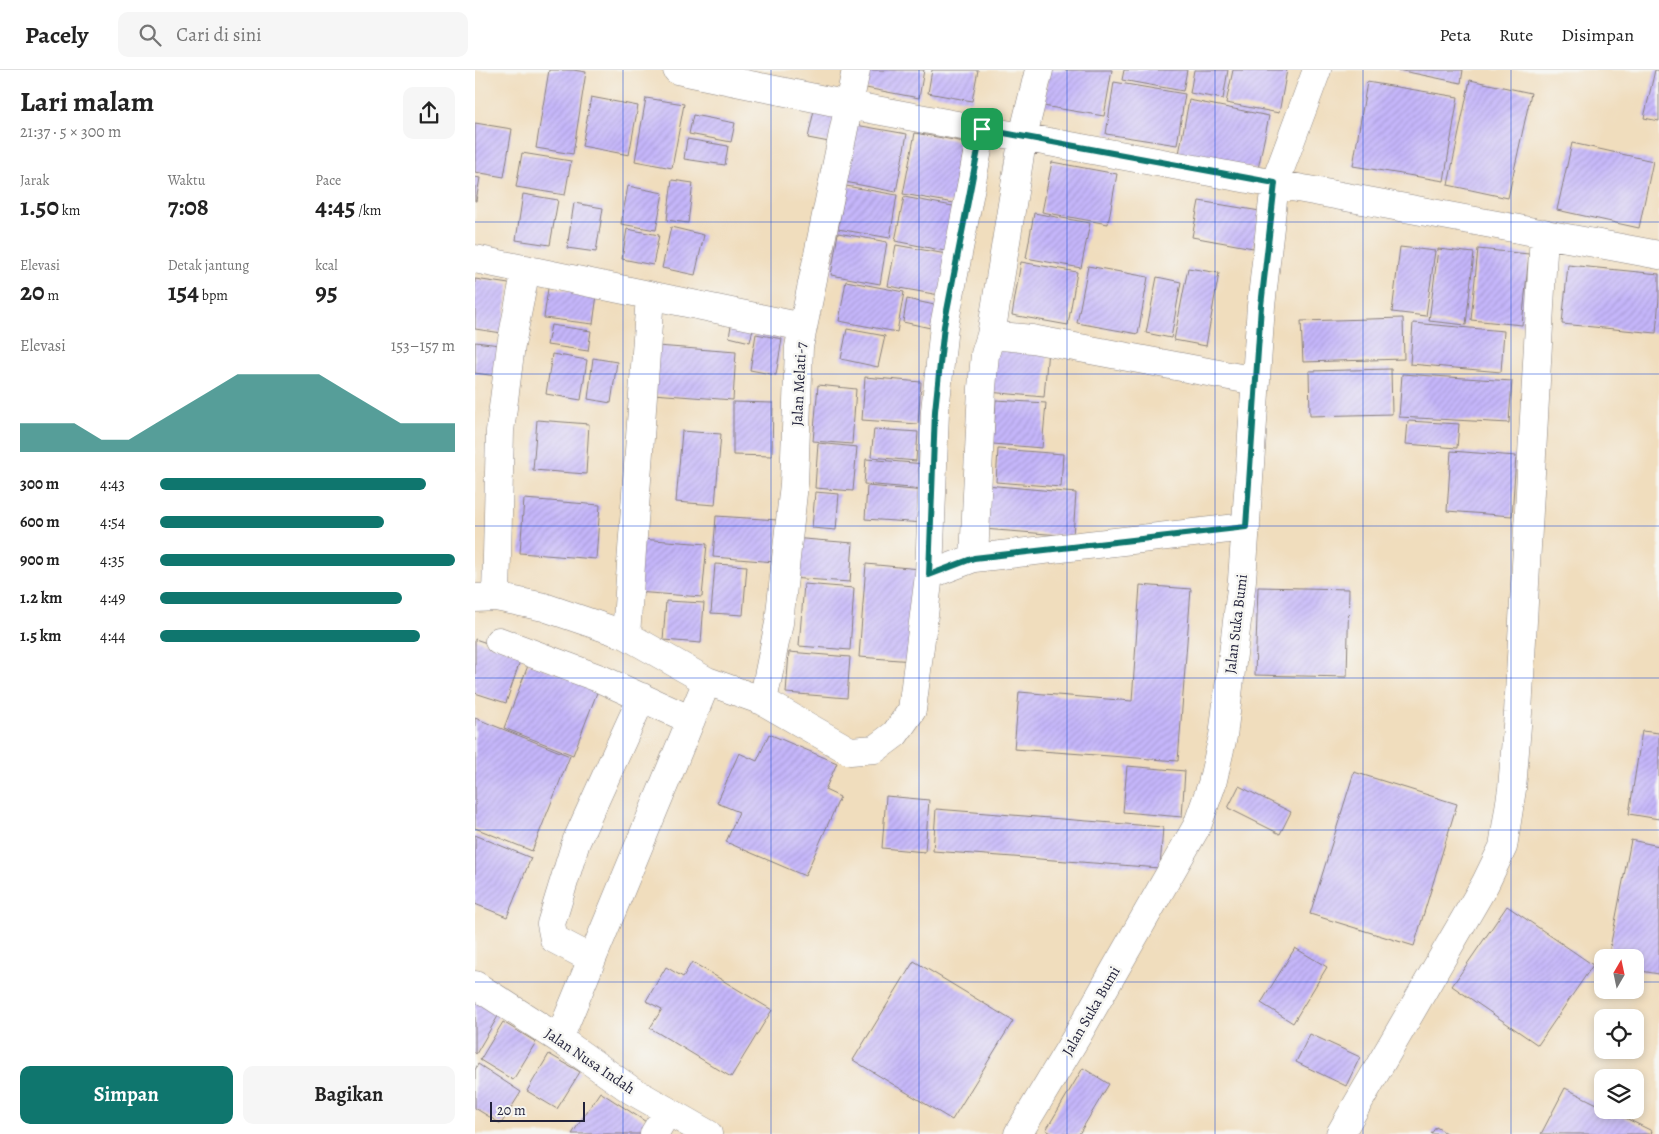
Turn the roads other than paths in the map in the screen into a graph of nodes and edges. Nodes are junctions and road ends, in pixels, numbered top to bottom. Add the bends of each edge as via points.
1 (677, 70) edge
2 (856, 70) edge
3 (1039, 70) edge
4 (1317, 70) edge
5 (849, 104) junction
6 (982, 129) junction
7 (1023, 136) junction
8 (1275, 183) junction
9 (1544, 233) junction
10 (1659, 255) edge
11 (475, 259) edge
12 (526, 269) junction
13 (650, 296) junction
14 (803, 327) junction
15 (991, 335) junction
16 (1256, 381) junction
17 (1246, 527) junction
18 (974, 558) junction
19 (929, 575) junction
20 (485, 597) edge
21 (626, 635) junction
22 (499, 641) dead end
23 (707, 681) junction
24 (642, 698) junction
25 (763, 701) junction
26 (691, 720) junction
27 (592, 959) junction
28 (475, 984) edge
29 (559, 1039) junction
30 (668, 1111) junction
31 (654, 1134) edge
32 (708, 1134) edge
33 (1018, 1134) edge
34 (1340, 1134) edge

1 - 5 street
2 - 5 street, Jalan Melati-7
3 - 7 street
4 - 8 street, Jalan Suka Bumi
5 - 6 street
5 - 14 street, Jalan Melati-7
6 - 7 street
6 - 19 street via 944,326 935,411
7 - 8 street
7 - 15 street
8 - 9 street
8 - 16 street, Jalan Suka Bumi
9 - 10 street
9 - 34 street via 1518,713 1503,847 1485,884
11 - 12 street
12 - 13 street
12 - 20 street via 511,345 500,432
13 - 14 street
13 - 21 street
14 - 25 street, Jalan Melati-7 via 799,347 793,494 779,623
15 - 16 street via 1032,339
15 - 18 street via 985,354 982,388
16 - 17 street, Jalan Suka Bumi
17 - 18 street
17 - 33 street, Jalan Suka Bumi via 1223,736 1212,784 1197,826
18 - 19 street
19 - 25 street via 912,710 895,734 875,749 849,751
20 - 21 street via 545,607
21 - 23 street
22 - 24 street
23 - 25 street
23 - 26 street
24 - 26 street
24 - 27 street via 576,842 551,924 553,939
26 - 27 street
27 - 29 street
28 - 29 street, Jalan Nusa Indah
29 - 30 street, Jalan Nusa Indah via 631,1090
30 - 31 street
30 - 32 street, Jalan Nusa Indah

